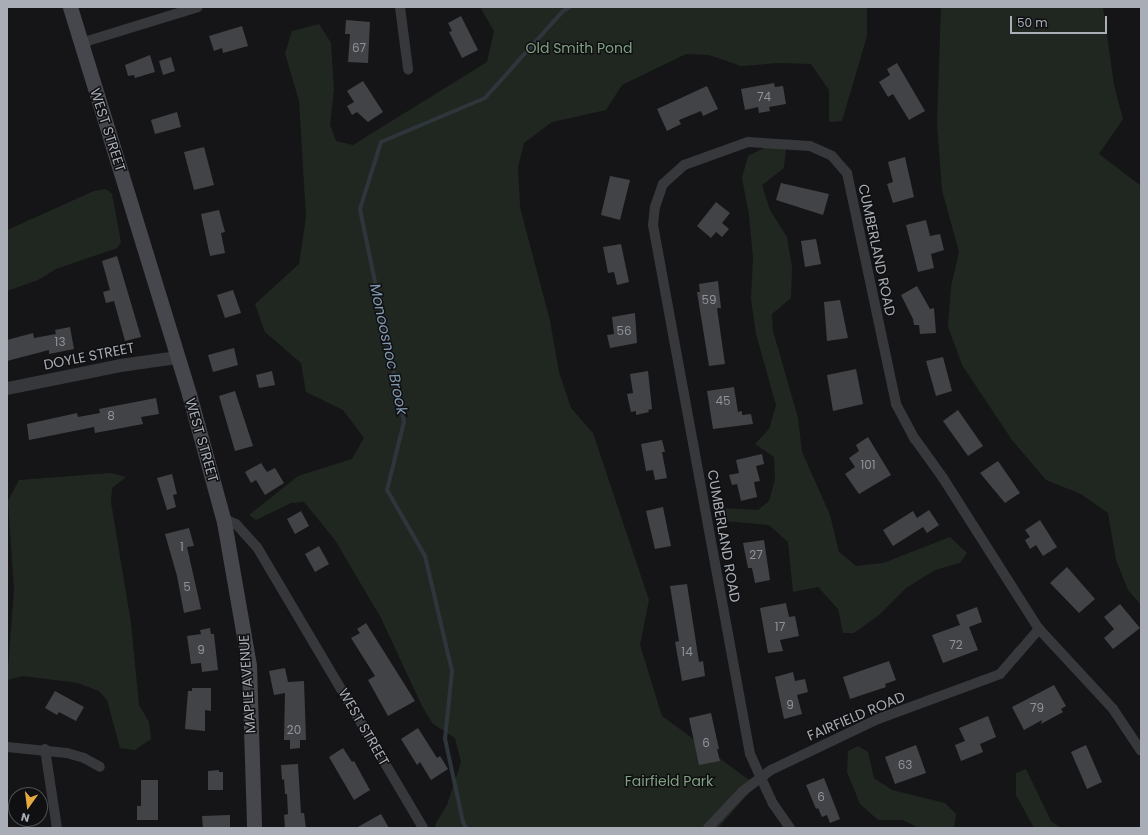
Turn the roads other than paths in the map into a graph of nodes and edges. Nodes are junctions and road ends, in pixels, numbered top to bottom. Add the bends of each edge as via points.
1 (70, 7) edge
2 (198, 7) edge
3 (400, 7) edge
4 (81, 42) junction
5 (408, 69) dead end
6 (177, 357) junction
7 (7, 388) edge
8 (223, 518) junction
9 (1039, 629) junction
10 (7, 747) edge
11 (45, 749) junction
12 (1141, 751) edge
13 (100, 766) dead end
14 (760, 778) junction
15 (57, 828) edge
16 (254, 828) edge
17 (422, 828) edge
18 (708, 828) edge
19 (790, 828) edge

1 - 4 main road, WEST STREET
2 - 4 street
3 - 5 street
4 - 6 main road, WEST STREET
6 - 7 street, DOYLE STREET via 120,365
6 - 8 main road, WEST STREET
8 - 16 main road, MAPLE AVENUE via 249,665
8 - 17 street, WEST STREET via 236,524 257,547
9 - 12 street, CUMBERLAND ROAD via 1113,710
9 - 14 street, FAIRFIELD ROAD via 1000,674 878,719 771,770
9 - 14 street, CUMBERLAND ROAD via 943,478 915,439 896,404 847,173 832,156 810,146 784,142 748,142 684,165 663,184 655,207 653,225 750,754
10 - 11 street
11 - 13 street via 84,758
11 - 15 street
14 - 18 street, FAIRFIELD ROAD via 743,790
14 - 19 street, CUMBERLAND ROAD

